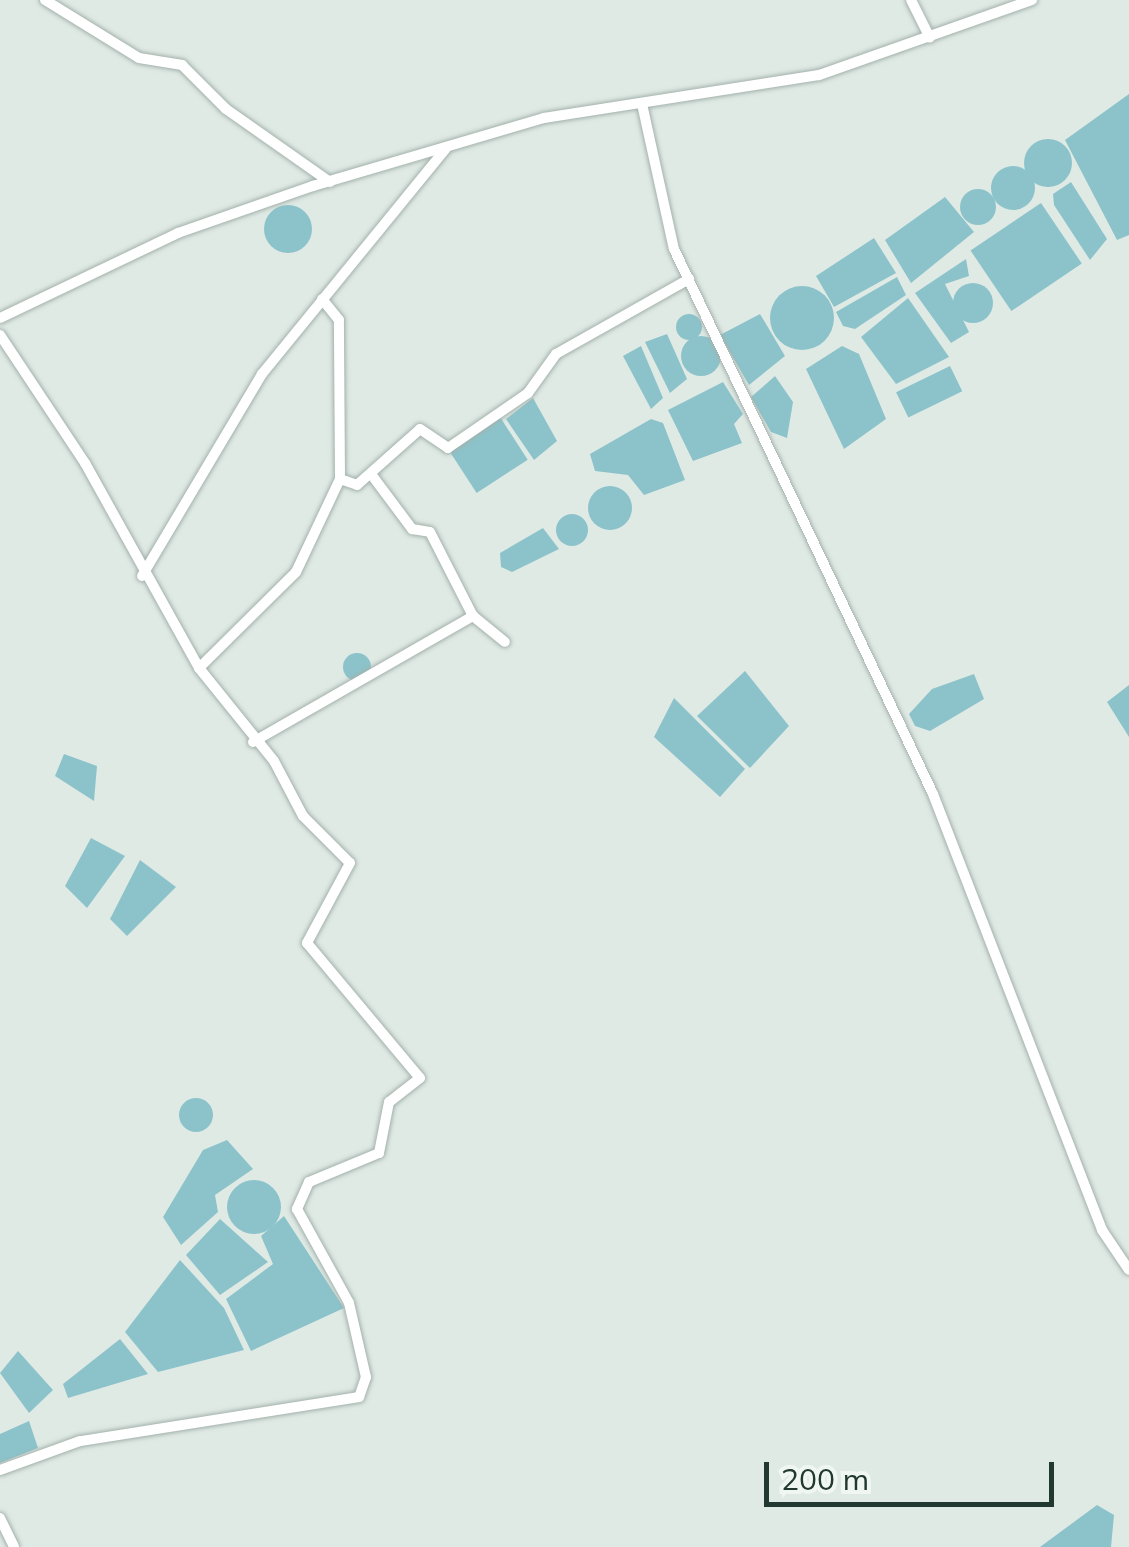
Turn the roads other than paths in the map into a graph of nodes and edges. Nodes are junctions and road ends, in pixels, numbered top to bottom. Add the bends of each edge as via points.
1 (45, 0) edge
2 (911, 0) edge
3 (1032, 0) edge
4 (930, 38) junction
5 (642, 104) junction
6 (447, 148) junction
7 (330, 182) junction
8 (689, 279) junction
9 (322, 298) junction
10 (0, 318) edge
11 (0, 336) edge
12 (371, 474) junction
13 (340, 479) junction
14 (142, 576) junction
15 (473, 616) junction
16 (505, 642) dead end
17 (198, 668) junction
18 (253, 742) junction
19 (1129, 1270) edge
20 (0, 1470) edge
21 (0, 1518) edge
22 (14, 1547) edge

1 - 7 street via 139,58 182,65 226,109
2 - 4 street
3 - 4 street
4 - 5 street via 819,76
5 - 6 street via 544,118
5 - 8 street via 651,175
6 - 7 street
6 - 9 street
7 - 10 street via 178,232
8 - 12 street via 556,354 528,393 448,448 420,428
8 - 19 street via 933,794 1102,1230
9 - 13 street via 339,320
9 - 14 street via 262,374
11 - 14 street via 85,463
12 - 13 street via 357,486
12 - 15 street via 412,529 430,532
13 - 17 street via 296,572
14 - 17 street
15 - 16 street
15 - 18 street
17 - 18 street
18 - 20 street via 304,816 350,863 311,951 420,1078 389,1102 379,1153 309,1182 297,1208 349,1303 365,1389 352,1400 80,1441
21 - 22 street

